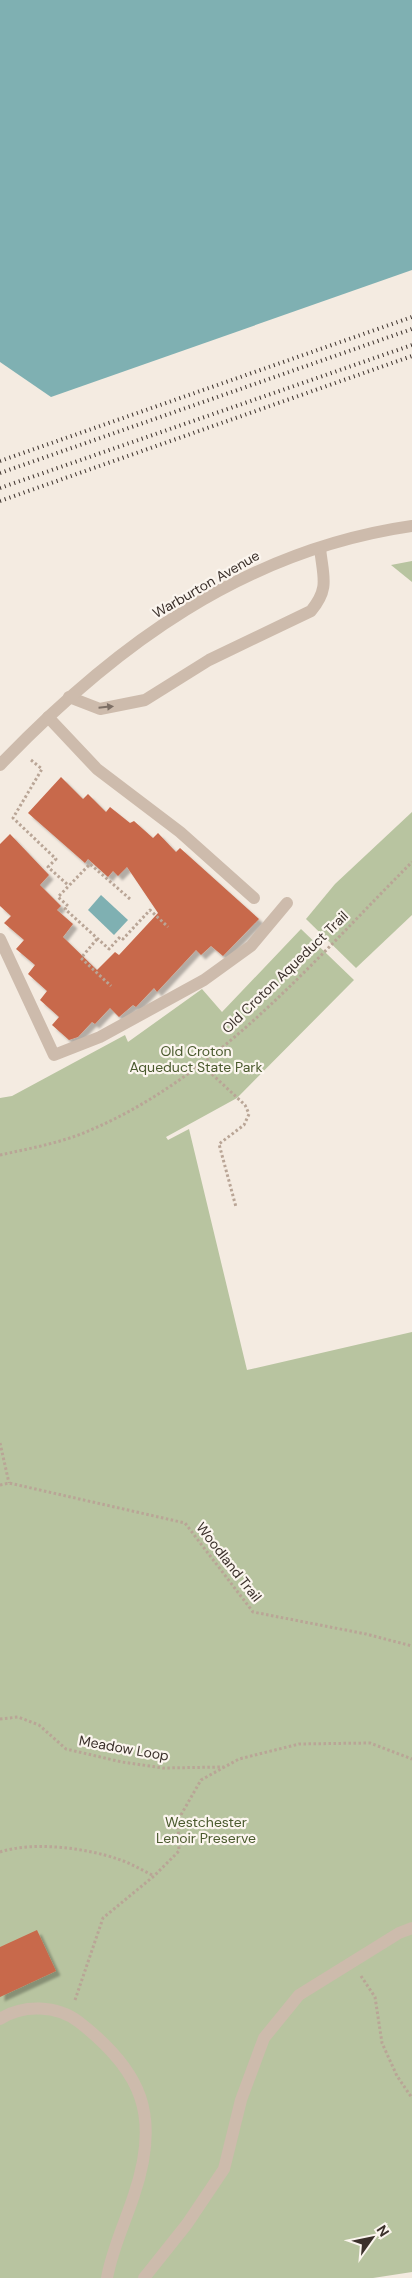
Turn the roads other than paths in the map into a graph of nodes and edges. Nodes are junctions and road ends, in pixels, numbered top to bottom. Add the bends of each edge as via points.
1 (412, 526) edge
2 (320, 548) junction
3 (69, 697) junction
4 (48, 717) junction
5 (0, 765) edge
6 (254, 898) dead end
7 (287, 902) dead end
8 (0, 939) edge
9 (412, 1928) edge
10 (0, 2019) edge
11 (107, 2278) edge
12 (144, 2278) edge

1 - 2 street, Warburton Avenue
2 - 3 street, Warburton Avenue via 256,570 180,613 114,659
3 -> 2 street via 100,709 145,700 209,660 311,612 324,590
3 - 4 street, Warburton Avenue
4 - 5 street, Warburton Avenue
4 - 6 street via 97,770 180,832
7 - 8 street via 251,946 204,980 100,1037 54,1055
9 - 12 street via 299,1994 264,2038 241,2100 224,2169 187,2224
10 - 11 street via 26,2009 48,2008 70,2015 110,2048 142,2099 145,2144 141,2171

